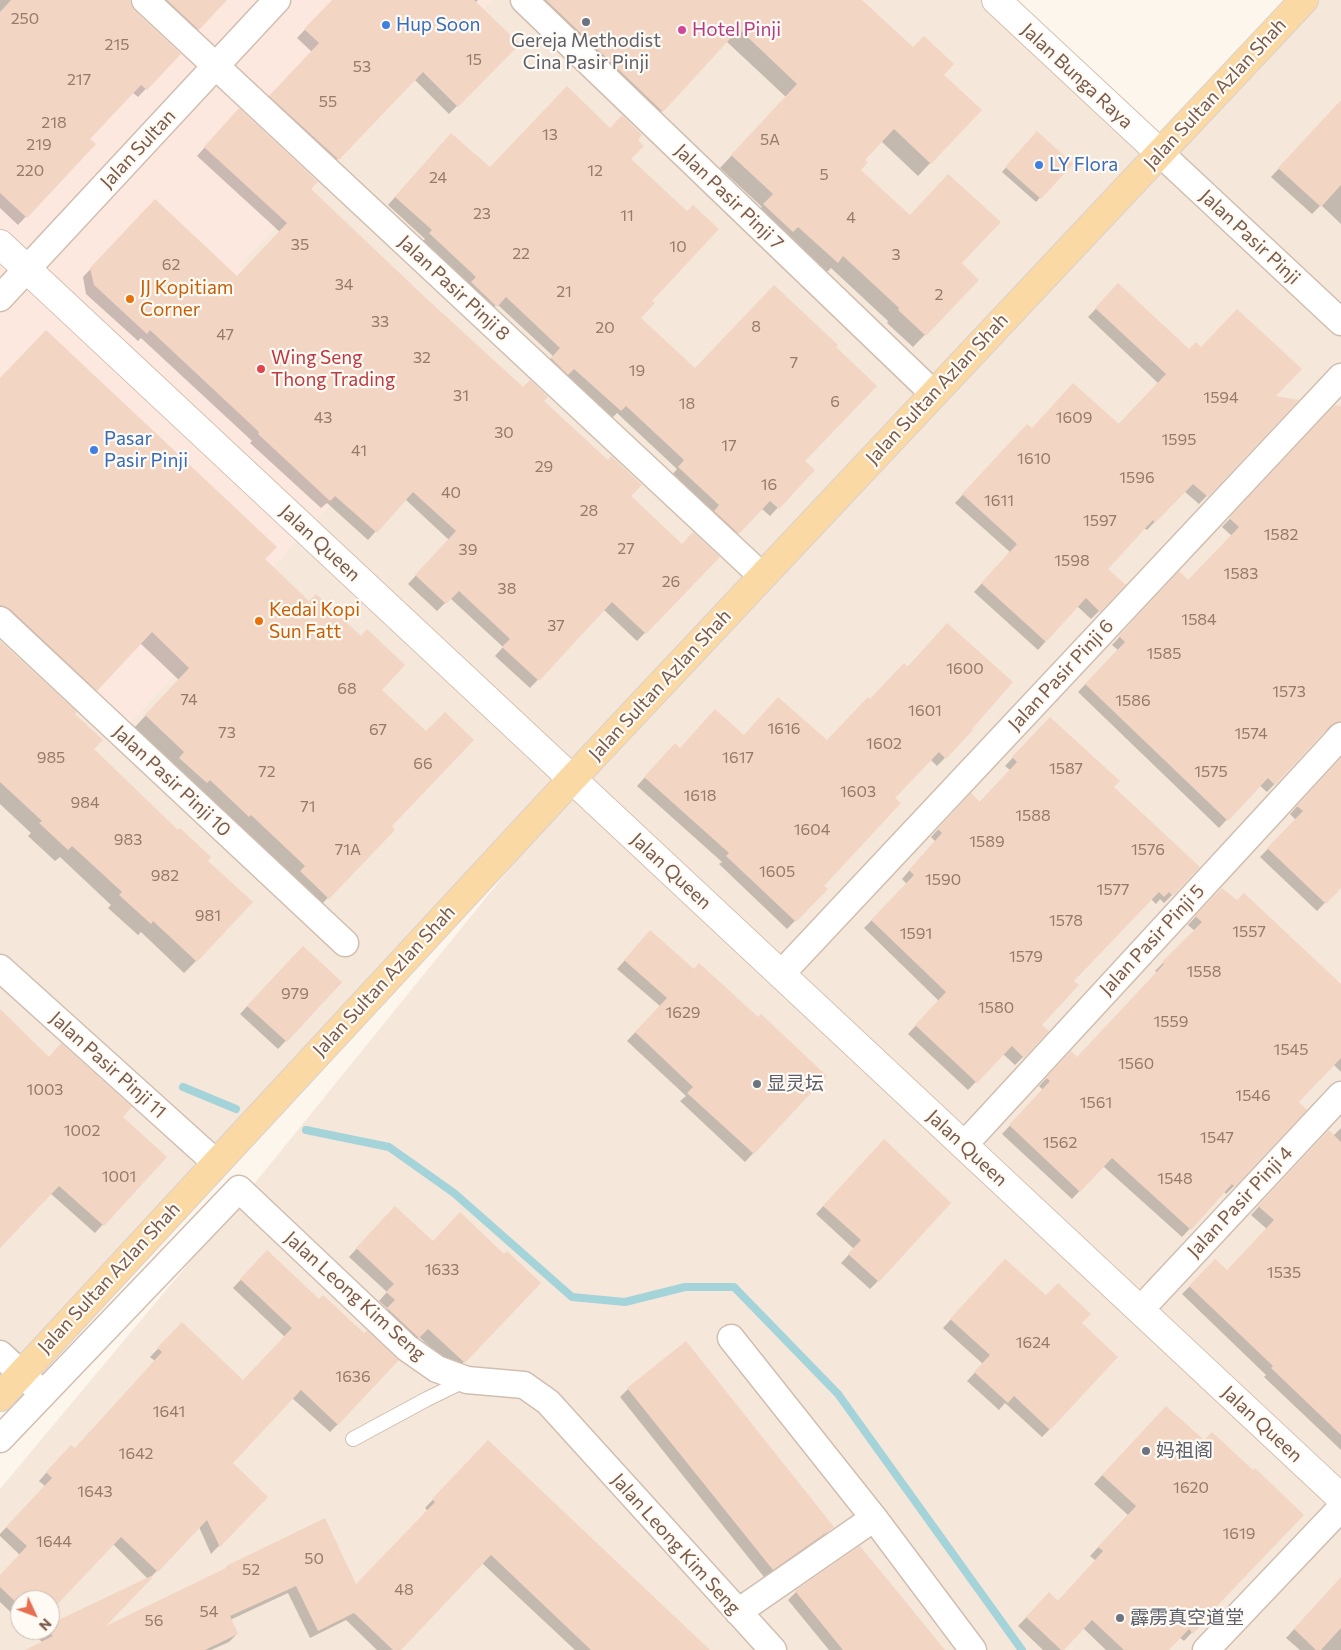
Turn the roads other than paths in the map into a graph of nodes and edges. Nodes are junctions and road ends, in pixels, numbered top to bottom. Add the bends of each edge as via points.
1 (145, 0) edge
2 (277, 0) edge
3 (524, 0) edge
4 (996, 0) edge
5 (1304, 0) edge
6 (216, 66) junction
7 (1159, 152) junction
8 (0, 244) edge
9 (27, 269) junction
10 (0, 298) edge
11 (1341, 322) edge
12 (1341, 377) edge
13 (934, 394) junction
14 (762, 576) junction
15 (0, 620) edge
16 (1341, 736) edge
17 (572, 778) junction
18 (345, 943) dead end
19 (0, 968) edge
20 (781, 974) junction
21 (1341, 1095) edge
22 (964, 1145) junction
23 (215, 1162) junction
24 (1140, 1310) junction
25 (731, 1338) dead end
26 (0, 1354) edge
27 (21, 1373) junction
28 (467, 1380) junction
29 (43, 1394) junction
30 (0, 1396) edge
31 (0, 1405) edge
32 (353, 1438) dead end
33 (0, 1439) edge
34 (1341, 1498) edge
35 (1341, 1508) edge
36 (874, 1518) junction
37 (738, 1612) junction
38 (772, 1650) edge
39 (973, 1650) edge
40 (1206, 1650) edge

1 - 6 street, Jalan Pasir Pinji 8
2 - 6 street, Jalan Sultan
3 - 13 street, Jalan Pasir Pinji 7
4 - 7 main road, Jalan Bunga Raya
5 - 7 main road, Jalan Sultan Azlan Shah
6 - 9 street, Jalan Sultan
6 - 14 street, Jalan Pasir Pinji 8
7 - 11 street, Jalan Pasir Pinji
7 - 13 main road, Jalan Sultan Azlan Shah
8 - 9 main road, Jalan Queen
9 - 10 street, Jalan Sultan
9 - 17 main road, Jalan Queen
12 - 20 street, Jalan Pasir Pinji 6
13 - 14 main road, Jalan Sultan Azlan Shah
14 - 17 main road, Jalan Sultan Azlan Shah
15 - 18 street, Jalan Pasir Pinji 10
16 - 22 street, Jalan Pasir Pinji 5
17 - 20 main road, Jalan Queen
17 - 23 main road, Jalan Sultan Azlan Shah
19 - 23 street, Jalan Pasir Pinji 11
20 - 22 main road, Jalan Queen
21 - 24 street, Jalan Pasir Pinji 4
22 - 24 main road, Jalan Queen
23 - 27 main road, Jalan Sultan Azlan Shah
24 - 34 main road, Jalan Queen
25 - 36 street
26 - 27 street
27 - 29 street
27 - 30 main road, Jalan Sultan Azlan Shah
27 - 31 main road, Jalan Sultan Azlan Shah
28 - 29 street, Jalan Leong Kim Seng via 437,1369 407,1348 239,1189
28 - 32 lane
28 - 37 street, Jalan Leong Kim Seng via 524,1385 548,1402
29 - 33 street, Jalan Leong Kim Seng
35 - 40 street
36 - 37 street
36 - 39 street
37 - 38 street, Jalan Leong Kim Seng

